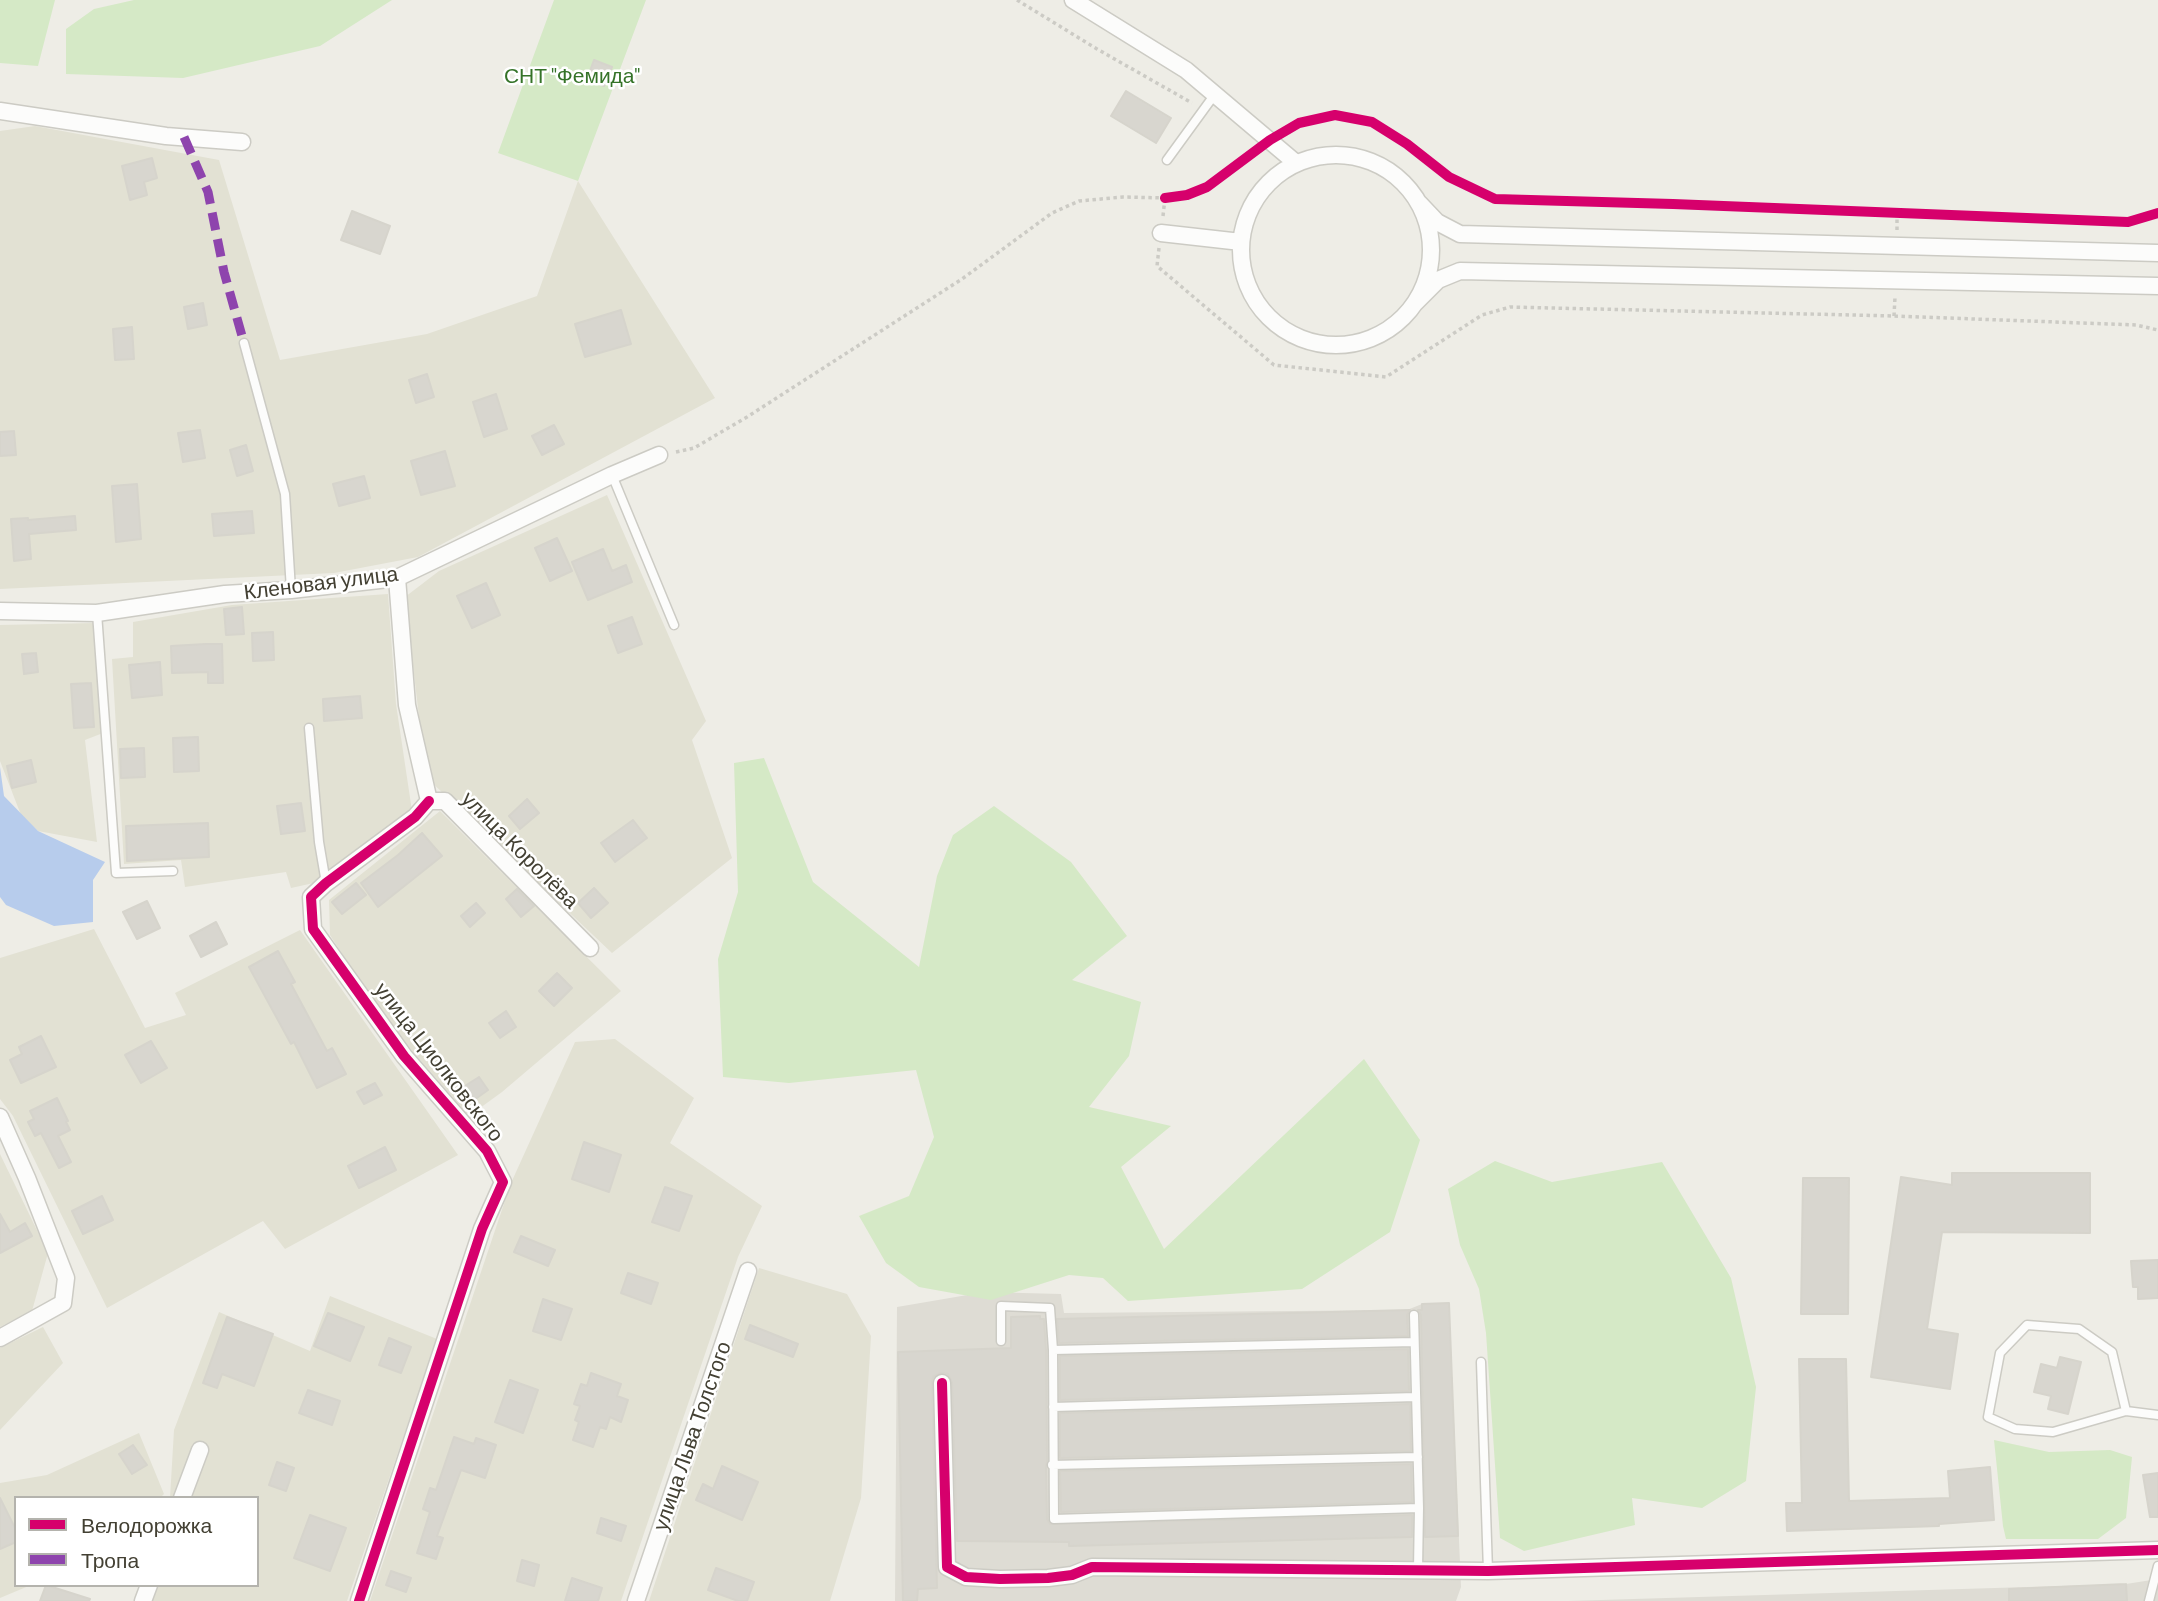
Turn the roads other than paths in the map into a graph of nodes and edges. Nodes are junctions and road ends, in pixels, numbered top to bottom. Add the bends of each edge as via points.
1 (1073, 0) edge
2 (1215, 94) junction
3 (0, 111) edge
4 (242, 142) dead end
5 (1167, 159) dead end
6 (1296, 163) junction
7 (1419, 203) junction
8 (1161, 233) road end
9 (1241, 242) junction
10 (2158, 253) edge
11 (2158, 286) edge
12 (1415, 303) junction
13 (244, 343) dead end
14 (659, 455) road end
15 (611, 475) junction
16 (397, 579) junction
17 (291, 590) junction
18 (0, 611) edge
19 (97, 613) junction
20 (674, 625) dead end
21 (309, 728) dead end
22 (429, 801) junction
23 (173, 871) dead end
24 (326, 883) junction
25 (590, 948) dead end
26 (0, 1117) edge
27 (748, 1271) dead end
28 (1414, 1315) dead end
29 (0, 1338) edge
30 (1001, 1341) dead end
31 (1414, 1342) junction
32 (1053, 1350) junction
33 (1481, 1362) dead end
34 (942, 1383) dead end
35 (1416, 1397) junction
36 (1053, 1407) junction
37 (2126, 1411) junction
38 (2158, 1415) edge
39 (200, 1450) dead end
40 (1418, 1457) junction
41 (1052, 1465) junction
42 (183, 1496) edge
43 (1419, 1508) junction
44 (2158, 1550) edge
45 (2158, 1566) edge
46 (1418, 1569) junction
47 (1488, 1571) junction
48 (359, 1601) edge
49 (636, 1601) edge
50 (2149, 1601) edge

1 - 2 street
2 - 5 lane
2 - 6 street
3 - 4 street via 166,136
6 - 7 street via 1330,155 1365,159 1396,176
6 - 9 street via 1258,195 1249,209
7 - 10 street via 1437,222 1460,234
7 - 12 street via 1431,254 1428,276
8 - 9 street
9 - 12 street via 1251,294 1273,322 1304,340 1340,346 1374,338 1390,329
11 - 12 street via 1460,271 1438,280
13 - 17 lane via 285,494
14 - 15 street, Кленовая улица
15 - 16 street, Кленовая улица
15 - 20 lane
16 - 17 street, Кленовая улица
16 - 22 street, улица Королёва via 407,705
17 - 19 street, Кленовая улица via 225,594
18 - 19 street, Кленовая улица
19 - 23 lane via 116,873
21 - 24 lane
22 - 24 street, улица Циолковского via 415,817
22 - 25 street, улица Королёва via 445,802
24 - 48 street, улица Циолковского via 311,897 313,929 404,1056 487,1151 503,1182 482,1229
26 - 29 street via 66,1278 63,1303
27 - 49 street, улица Льва Толстого
28 - 31 lane
30 - 32 lane via 1001,1306 1050,1308
31 - 32 lane
31 - 35 lane
32 - 36 lane
33 - 47 lane
34 - 46 street via 947,1567 966,1577 1048,1578 1092,1567
35 - 36 lane
35 - 40 lane
36 - 41 lane
37 - 37 lane via 2053,1432 2015,1429 1988,1417 2000,1353 2027,1325 2079,1329 2112,1352
37 - 38 lane
39 - 42 street
40 - 41 lane
40 - 43 lane
41 - 43 lane via 1054,1519
43 - 46 lane
44 - 47 street
45 - 50 lane
46 - 47 street

